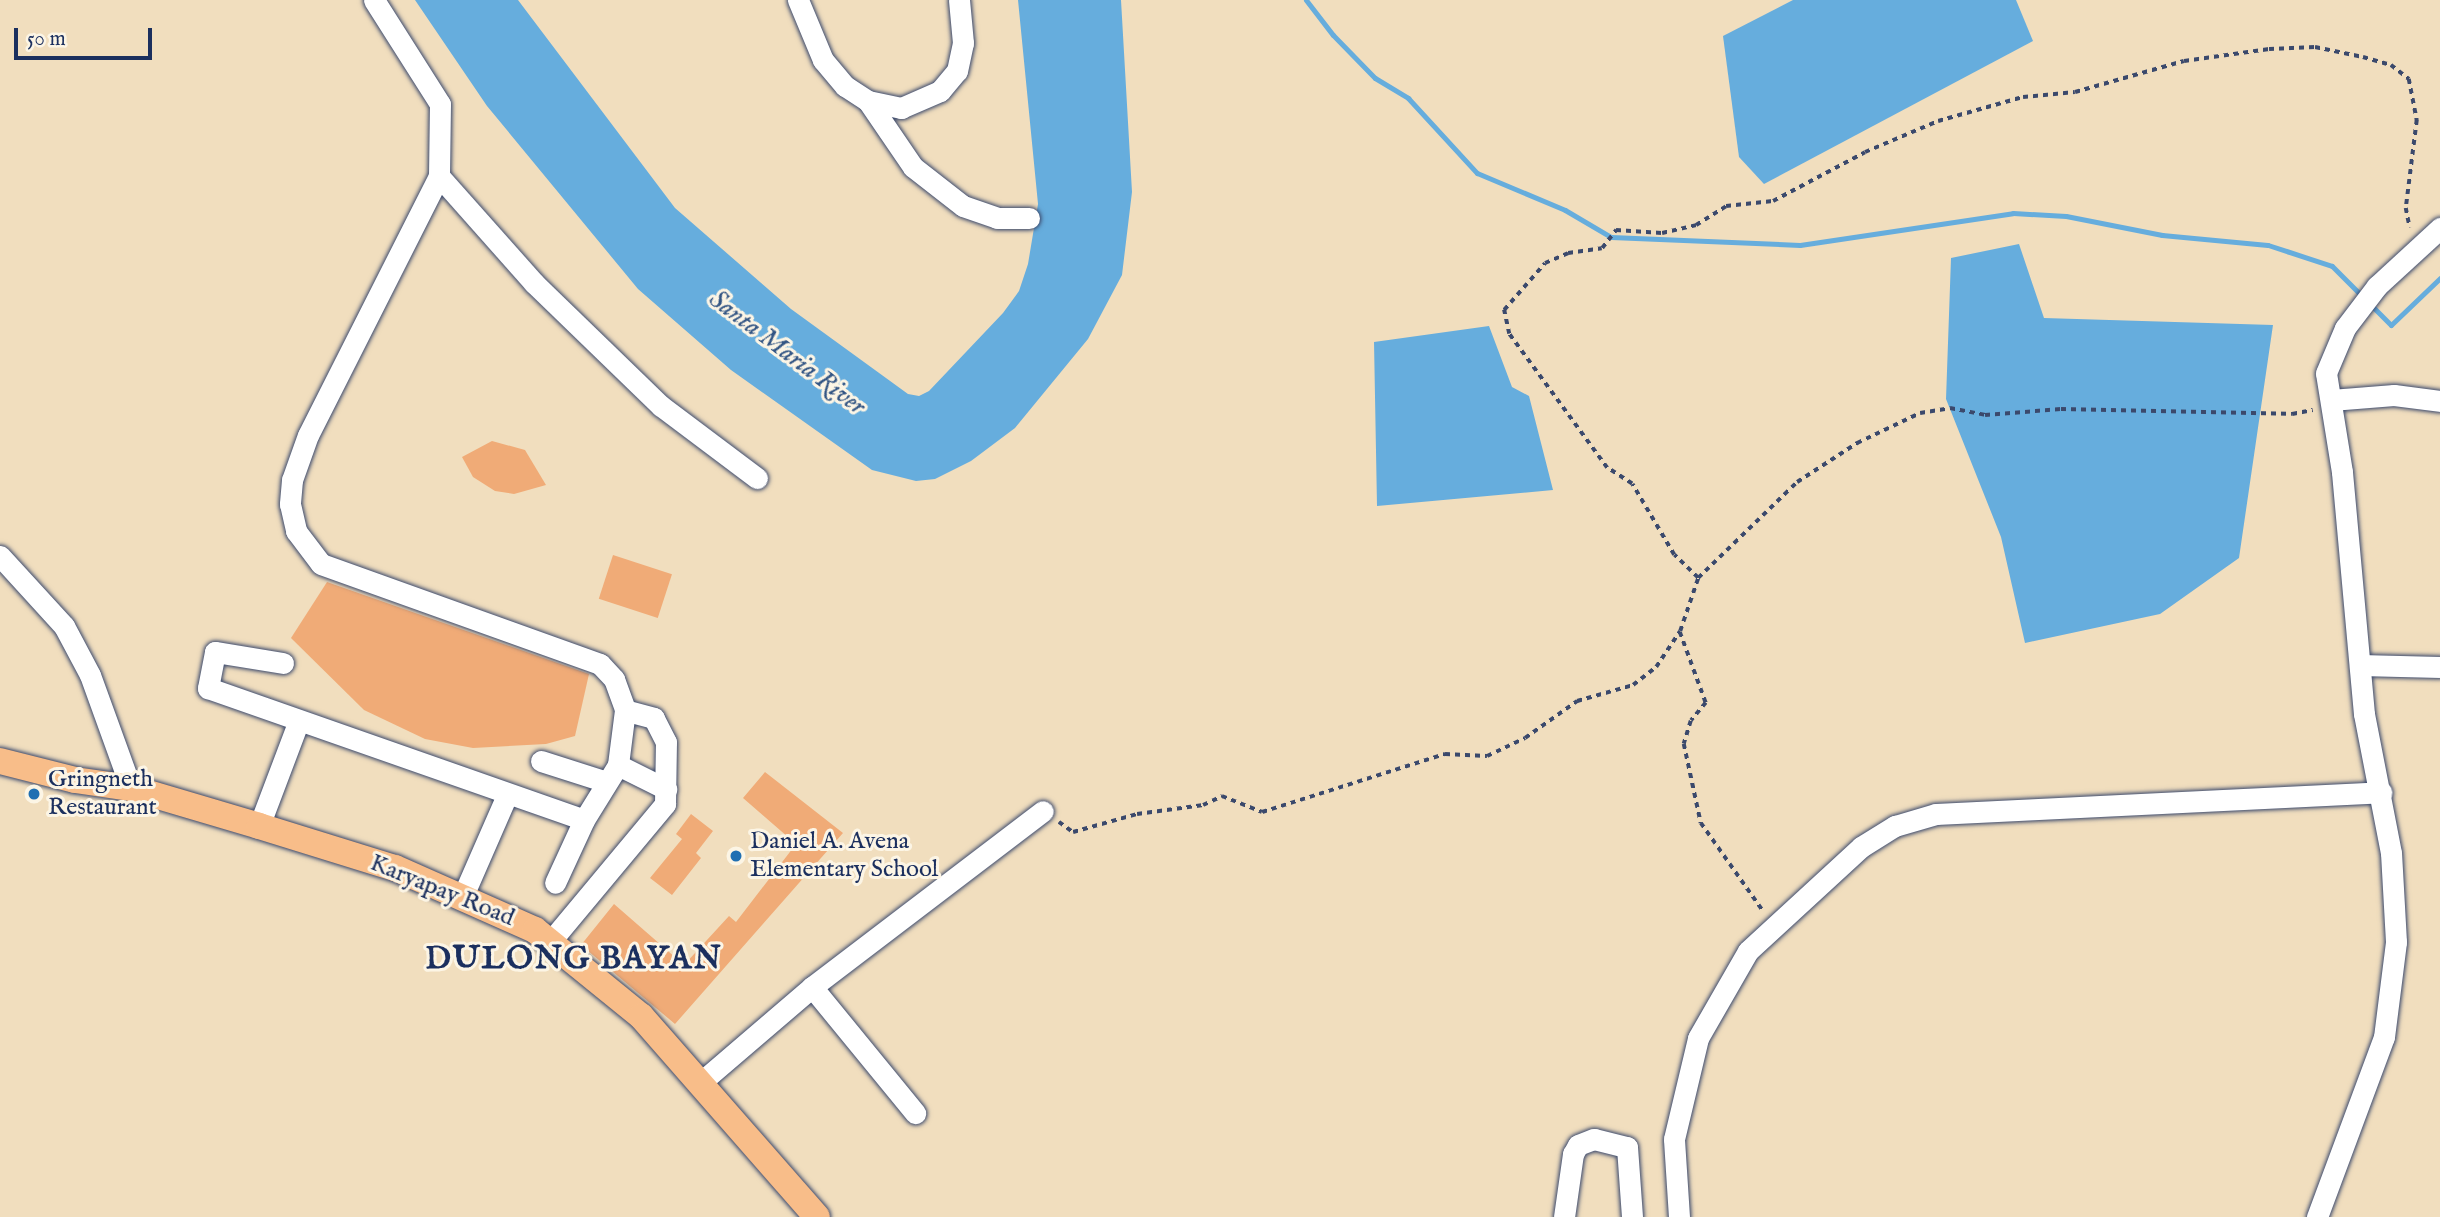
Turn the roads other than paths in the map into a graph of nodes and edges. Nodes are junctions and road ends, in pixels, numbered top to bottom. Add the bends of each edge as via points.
1 (374, 0) edge
2 (798, 0) edge
3 (959, 0) edge
4 (868, 101) junction
5 (439, 176) junction
6 (1029, 218) dead end
7 (2440, 228) edge
8 (2440, 401) edge
9 (2331, 404) junction
10 (757, 478) dead end
11 (0, 556) edge
12 (283, 663) dead end
13 (2360, 666) junction
14 (2440, 667) edge
15 (625, 710) junction
16 (298, 723) junction
17 (0, 761) edge
18 (541, 761) dead end
19 (613, 773) junction
20 (131, 788) junction
21 (666, 789) junction
22 (2381, 792) junction
23 (507, 795) junction
24 (1043, 811) road end
25 (584, 820) junction
26 (259, 826) junction
27 (555, 883) dead end
28 (462, 898) junction
29 (550, 942) junction
30 (812, 987) junction
31 (700, 1083) junction
32 (915, 1113) dead end
33 (817, 1217) edge
34 (1564, 1217) edge
35 (1632, 1217) edge
36 (1679, 1217) edge
37 (2317, 1217) edge

1 - 5 street via 440,104
2 - 4 street via 824,60 845,86
3 - 4 street via 963,43 957,71 940,91 901,108
4 - 6 street via 913,167 962,206 997,218
5 - 10 street via 534,283 661,407
5 - 15 street via 308,435 292,480 290,504 296,531 321,564 346,575 600,664 622,692
7 - 9 street via 2377,286 2344,328 2326,373
8 - 9 street via 2394,395
9 - 13 street
11 - 20 street via 64,626 90,676
12 - 16 street via 215,652 208,688
13 - 14 street
13 - 22 street via 2364,714
15 - 19 street
15 - 21 street via 654,718 666,743
16 - 23 street
16 - 26 street
17 - 20 main road, Karyapay Road
18 - 19 street
19 - 21 street
19 - 25 street
20 - 26 main road, Karyapay Road
21 - 29 street via 665,804
22 - 36 street via 1936,814 1895,826 1861,847 1748,951 1698,1038 1674,1139
22 - 37 street via 2391,853 2396,942 2384,1037
23 - 25 street
23 - 28 street
24 - 30 street
25 - 27 street
26 - 28 main road, Karyapay Road via 395,869
28 - 29 main road, Karyapay Road via 535,930
29 - 31 main road, Karyapay Road via 641,1016
30 - 31 street
30 - 32 street
31 - 33 main road, Karyapay Road
34 - 35 street via 1573,1154 1578,1146 1594,1139 1627,1147

